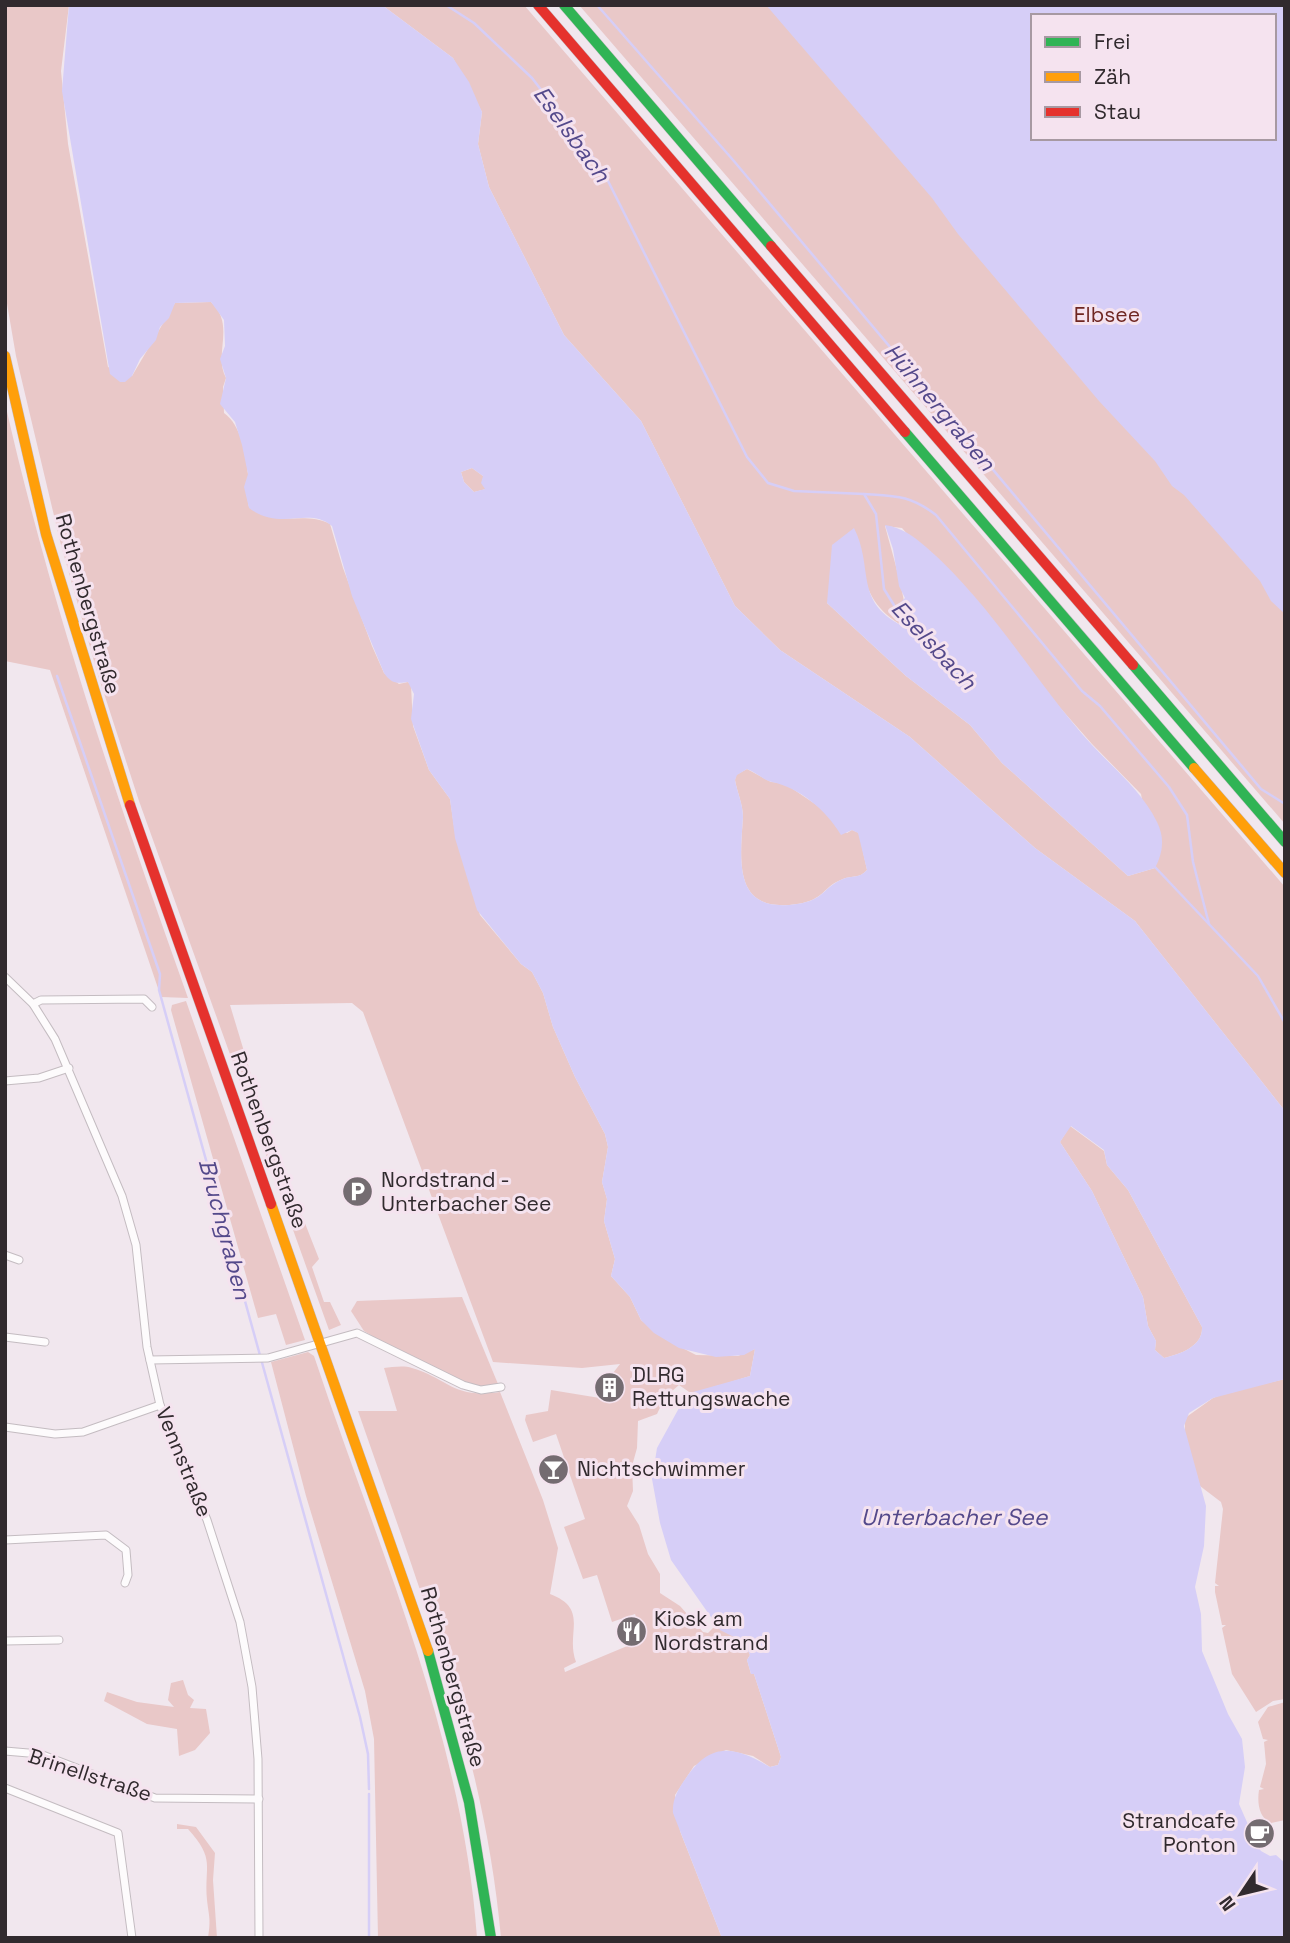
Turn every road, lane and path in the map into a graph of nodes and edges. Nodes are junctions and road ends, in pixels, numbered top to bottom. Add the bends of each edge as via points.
1 (538, 5) edge
2 (564, 5) edge
3 (5, 356) edge
4 (1285, 842) edge
5 (1285, 873) edge
6 (5, 977) edge
7 (33, 1004) junction
8 (152, 1007) dead end
9 (69, 1068) junction
10 (5, 1081) edge
11 (5, 1255) edge
12 (19, 1260) dead end
13 (5, 1337) edge
14 (46, 1342) dead end
15 (320, 1342) junction
16 (150, 1360) junction
17 (501, 1387) dead end
18 (160, 1405) junction
19 (5, 1427) edge
20 (5, 1540) edge
21 (125, 1583) dead end
22 (59, 1640) dead end
23 (5, 1641) edge
24 (5, 1751) edge
25 (5, 1788) edge
26 (259, 1799) junction
27 (132, 1938) edge
28 (259, 1938) edge
29 (491, 1938) edge

1 - 5 main road
2 - 4 main road
3 - 15 main road, Rothenbergstraße via 46,534 98,708
6 - 7 street, Vennstraße
7 - 8 street via 41,1000 144,999
7 - 9 street, Vennstraße
9 - 10 street via 39,1078
9 - 16 street, Vennstraße via 129,1216
11 - 12 street
13 - 14 street
15 - 16 street via 268,1358
15 - 17 street via 357,1333 463,1385 481,1390
15 - 29 main road, Rothenbergstraße via 442,1696 471,1815
16 - 18 street, Vennstraße
18 - 19 street via 83,1432 55,1434
18 - 26 street, Vennstraße via 207,1520 240,1622 254,1710
20 - 21 street via 106,1535 126,1550
22 - 23 street
24 - 26 street, Brinellstraße via 40,1754 155,1798
25 - 27 street via 118,1833
26 - 28 street, Vennstraße

